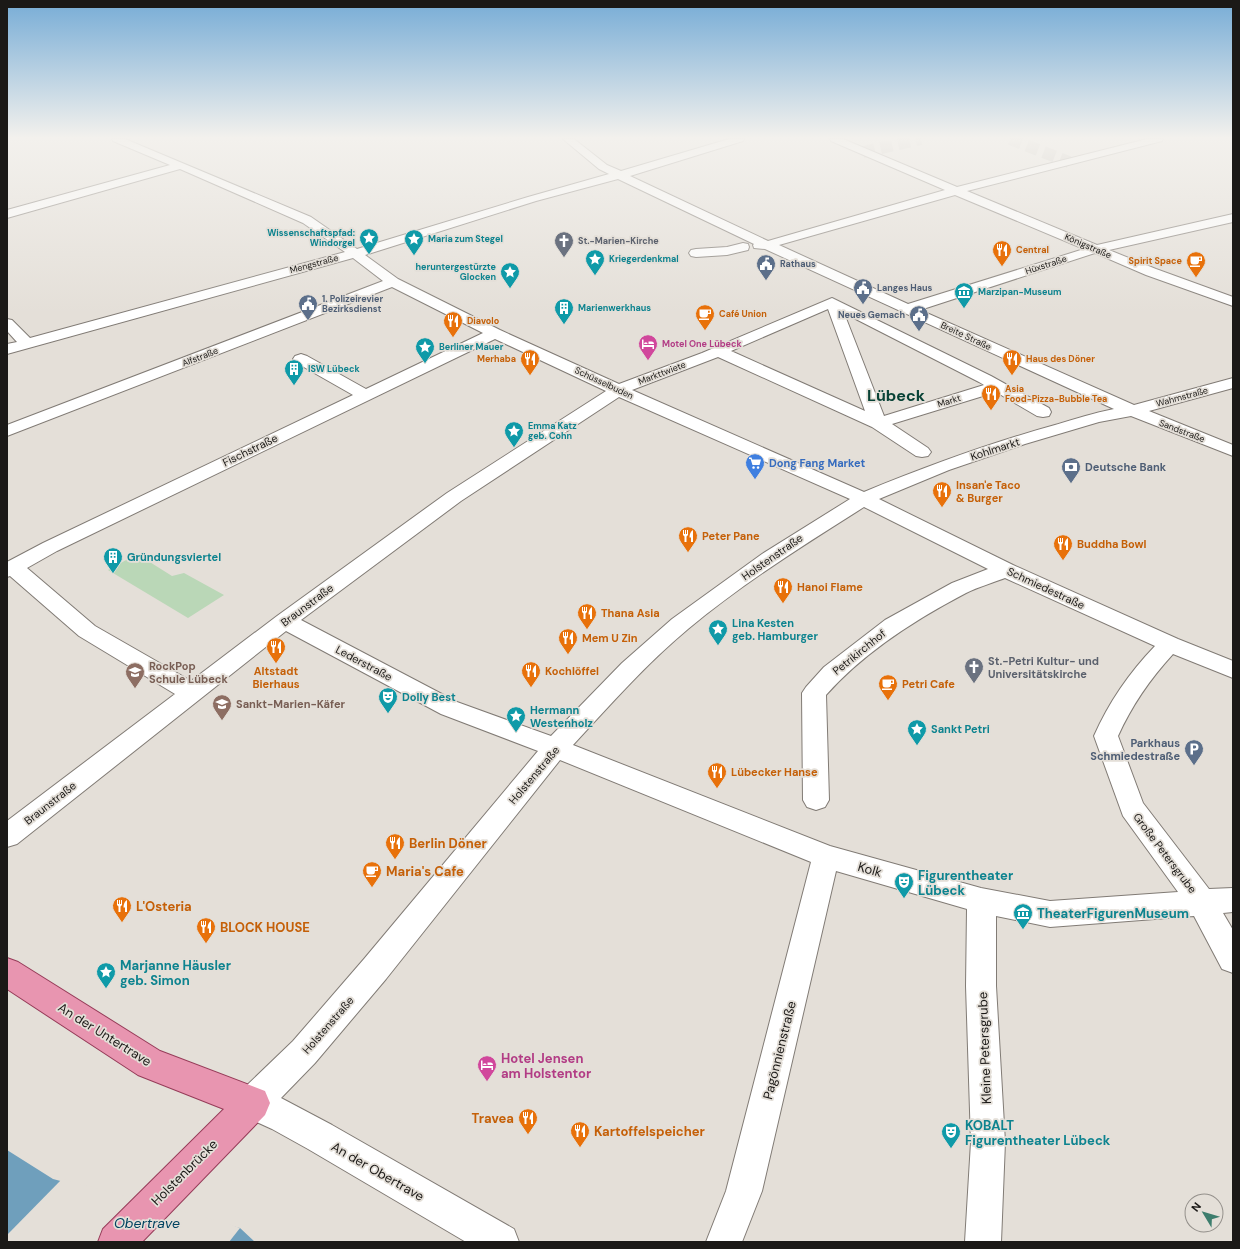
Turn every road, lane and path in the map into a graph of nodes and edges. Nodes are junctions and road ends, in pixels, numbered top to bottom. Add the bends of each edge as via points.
1 (66, 197) edge
2 (255, 197) edge
3 (538, 197) edge
4 (666, 197) edge
5 (933, 197) edge
6 (970, 197) edge
7 (7, 214) edge
8 (1233, 218) edge
9 (766, 245) junction
10 (1096, 249) junction
11 (696, 253) dead end
12 (353, 254) junction
13 (393, 282) junction
14 (832, 302) junction
15 (1233, 302) edge
16 (907, 309) junction
17 (7, 323) edge
18 (495, 333) junction
19 (27, 344) junction
20 (7, 349) edge
21 (712, 353) junction
22 (301, 359) dead end
23 (1233, 383) edge
24 (997, 386) junction
25 (618, 390) junction
26 (365, 395) junction
27 (1132, 411) junction
28 (1043, 412) dead end
29 (878, 423) junction
30 (7, 431) edge
31 (1233, 451) edge
32 (922, 452) dead end
33 (863, 498) junction
34 (10, 569) edge
35 (1006, 570) junction
36 (285, 621) junction
37 (1170, 644) junction
38 (1233, 670) edge
39 (192, 693) junction
40 (555, 748) junction
41 (816, 800) dead end
42 (7, 836) edge
43 (826, 856) junction
44 (1233, 900) edge
45 (981, 901) junction
46 (1202, 902) junction
47 (1233, 958) edge
48 (7, 972) edge
49 (254, 1104) junction
50 (116, 1242) edge
51 (501, 1242) edge
52 (724, 1242) edge
53 (983, 1242) edge

1 - 7 street
2 - 12 street, Schüsselbuden via 307,220
3 - 12 street, Mengstraße
4 - 9 street, Breite Straße
5 - 9 street
6 - 10 street, Königstraße
8 - 10 street, Hüxstraße
9 - 11 street
9 - 16 street, Breite Straße
10 - 15 street, Königstraße
10 - 16 street, Hüxstraße
12 - 13 street, Schüsselbuden
12 - 19 street, Mengstraße
13 - 18 street, Schüsselbuden
13 - 30 street, Alfstraße
14 - 21 street, Markttwiete
14 - 24 street
14 - 29 street
16 - 27 street, Breite Straße
17 - 19 street
18 - 25 street, Schüsselbuden
18 - 26 street, Fischstraße
19 - 20 street, Mengstraße
21 - 25 street, Markttwiete
21 - 29 street
22 - 26 street
23 - 27 street, Wahmstraße
24 - 28 street
24 - 29 street, Markt
25 - 33 street, Schüsselbuden
25 - 36 street, Braunstraße via 454,497
26 - 34 street, Fischstraße via 50,547
27 - 31 street, Sandstraße
27 - 33 street, Kohlmarkt via 1096,418 1019,440 943,466
29 - 32 street
33 - 35 street, Schmiedestraße
33 - 40 street, Holstenstraße via 769,558 680,624 630,669
34 - 39 street via 87,631
35 - 37 street, Schmiedestraße
35 - 41 street, Petrikirchhof via 959,588 893,625 832,673 814,693
36 - 39 street, Braunstraße
36 - 40 street, Lederstraße via 449,708
37 - 38 street, Schmiedestraße
37 - 46 street, Große Petersgrube via 1145,670 1115,713 1106,736 1132,808
39 - 42 street, Braunstraße
40 - 43 street, Kolk
40 - 49 street, Holstenstraße via 329,1023
43 - 45 street, Kolk
43 - 52 street, Pagönnienstraße via 744,1192
44 - 46 street, Kolk
45 - 46 street, Kolk via 1050,914
45 - 53 street, Kleine Petersgrube via 981,986 988,1142
46 - 47 street, Große Petersgrube
48 - 49 main road, An der Untertrave via 150,1064
49 - 50 main road, Holstenbrücke
49 - 51 street, An der Obertrave via 313,1133

